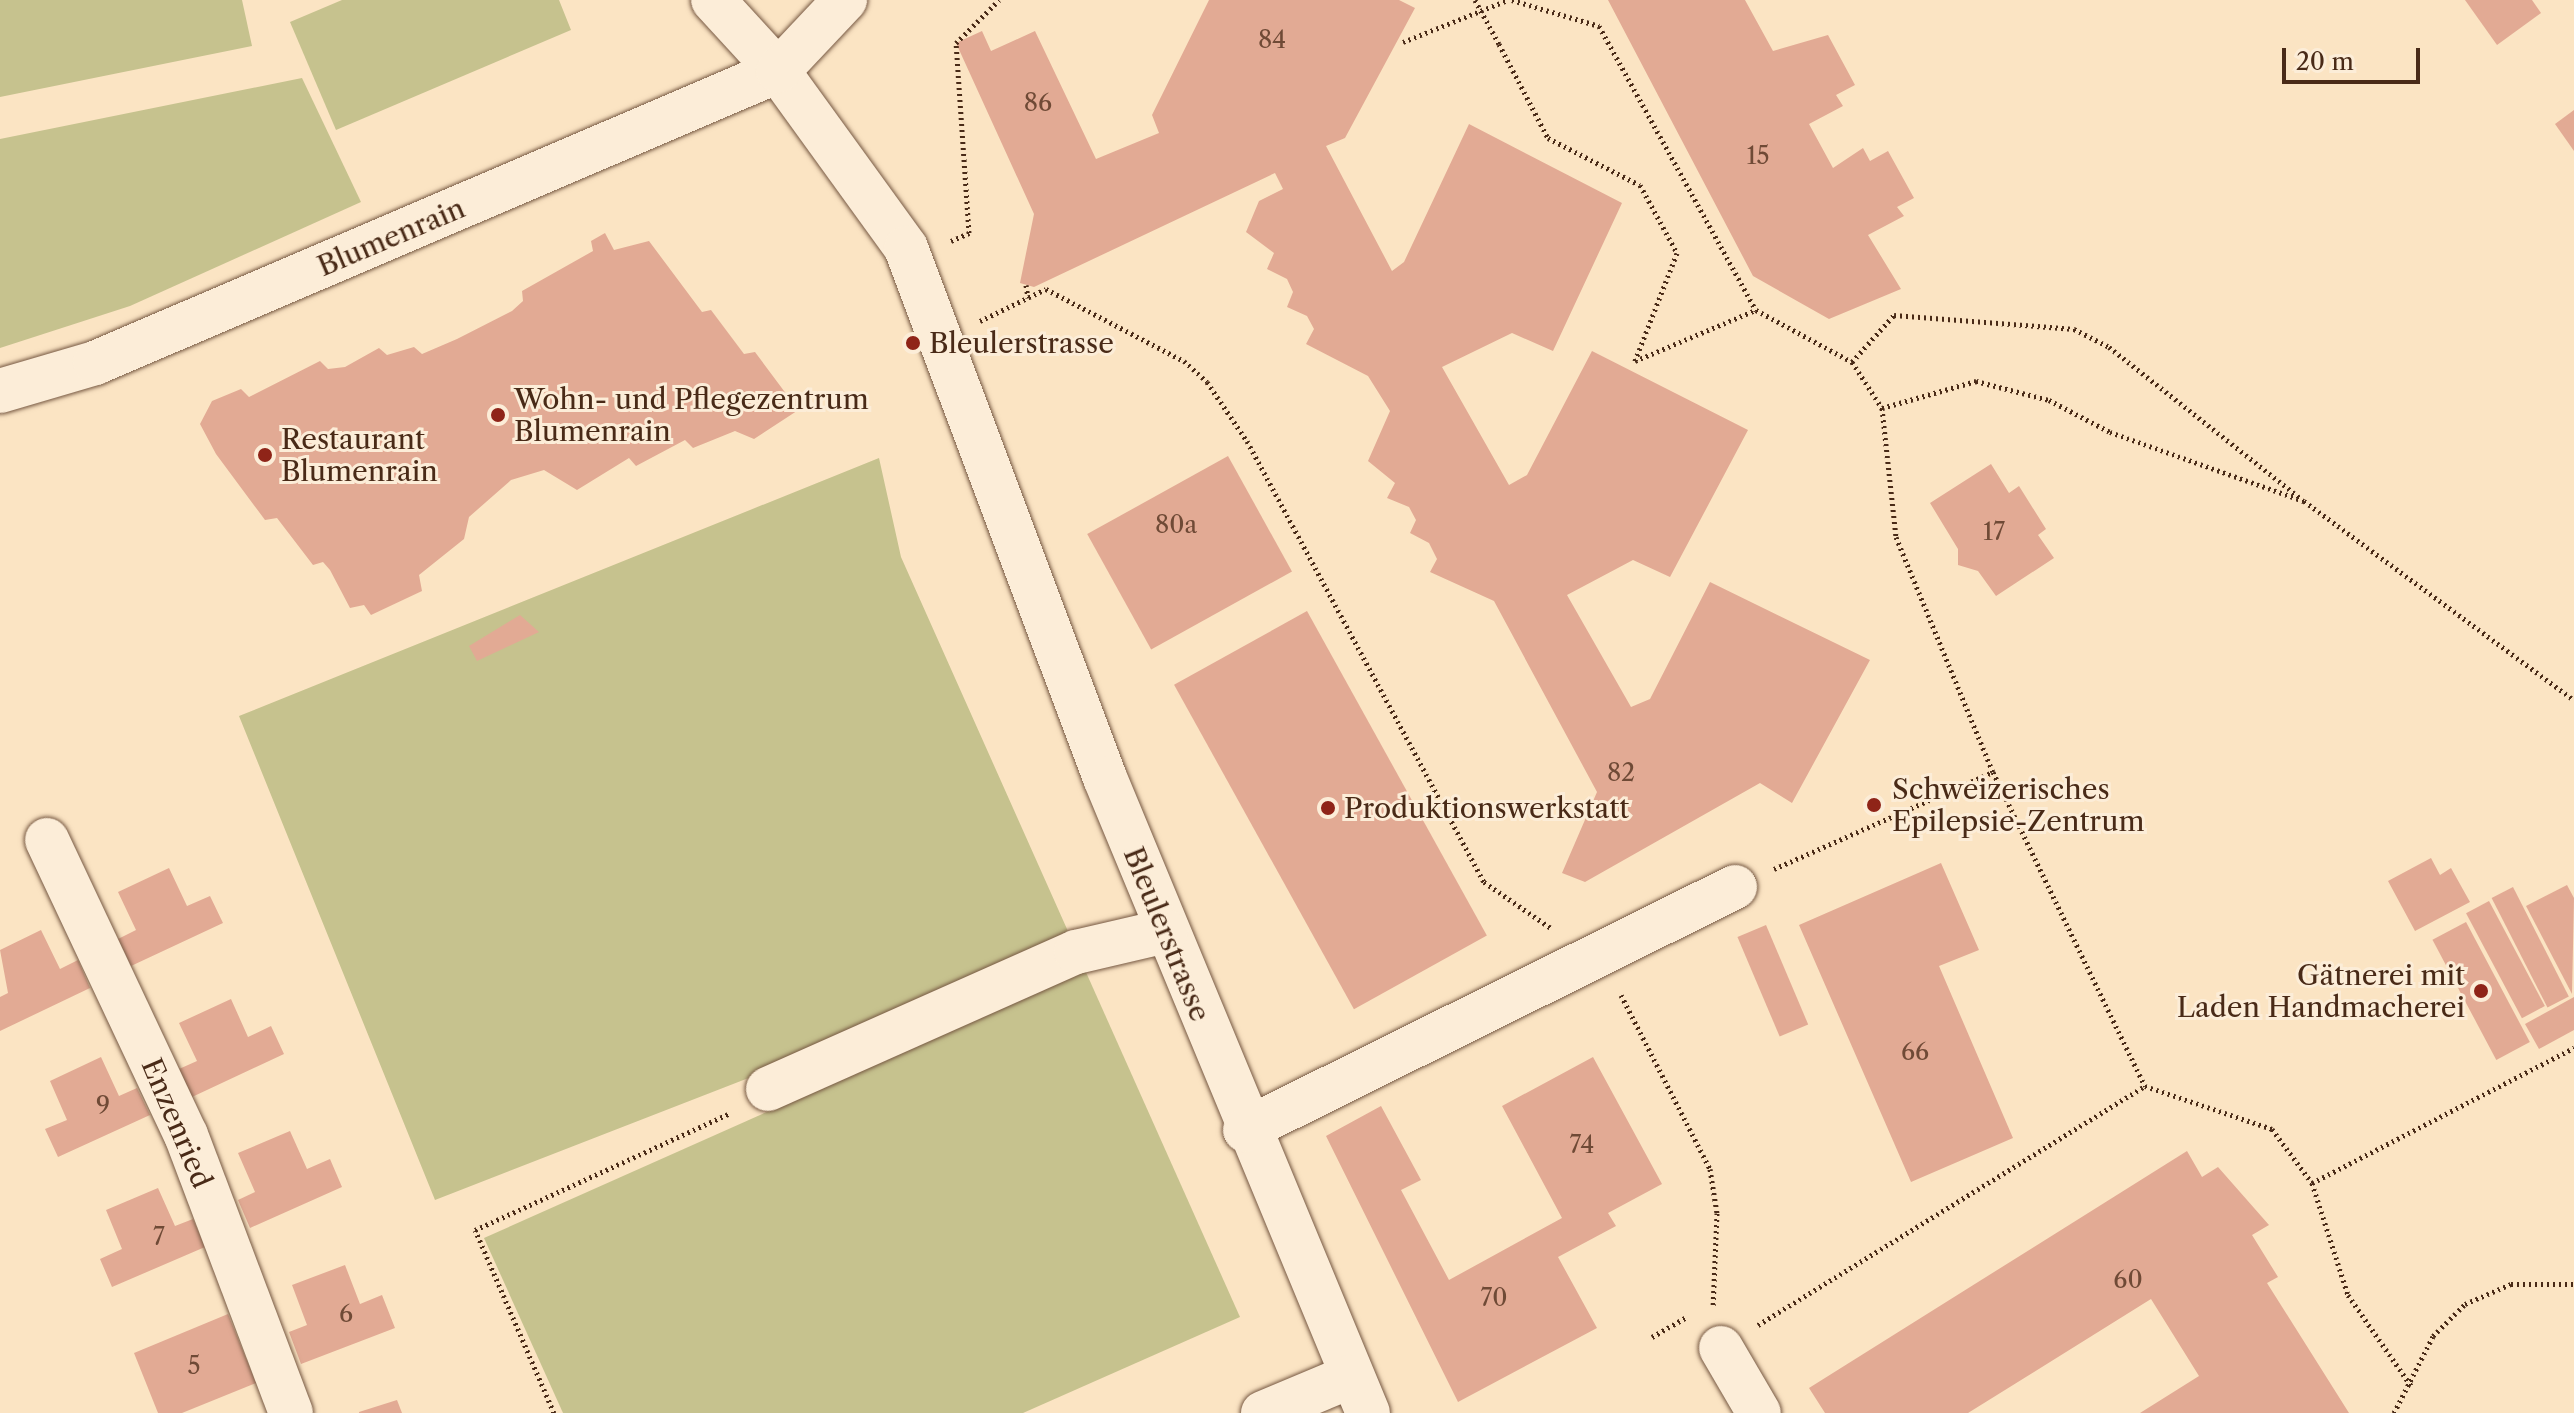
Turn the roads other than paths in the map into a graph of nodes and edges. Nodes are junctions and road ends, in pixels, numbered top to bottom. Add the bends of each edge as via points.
1 (713, 0) edge
2 (845, 0) edge
3 (778, 71) junction
4 (0, 391) edge
5 (47, 840) dead end
6 (1735, 887) road end
7 (1166, 931) junction
8 (768, 1089) road end
9 (1245, 1130) junction
10 (1721, 1348) road end
11 (1358, 1395) edge
12 (291, 1413) edge
13 (1263, 1413) edge
14 (1759, 1413) edge

1 - 3 street, Bleulerstrasse
2 - 3 street
3 - 4 street, Blumenrain via 95,363
3 - 7 street, Bleulerstrasse via 906,248
5 - 12 street, Enzenried via 186,1135
6 - 9 street
7 - 8 street via 1076,952
7 - 9 street, Bleulerstrasse
9 - 11 street, Bleulerstrasse
10 - 14 street
11 - 13 street

